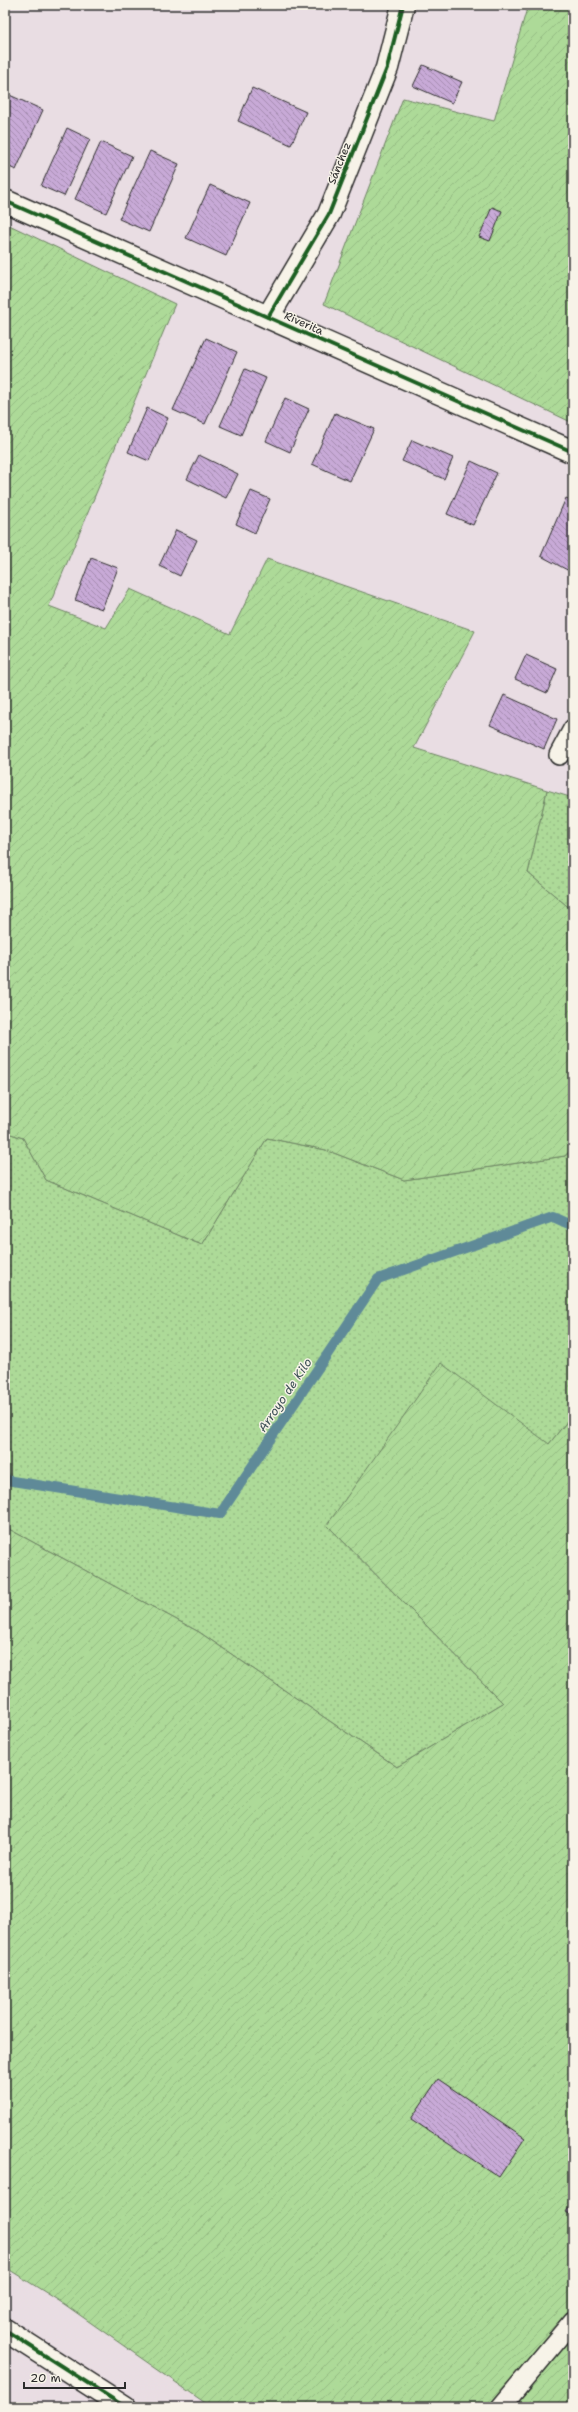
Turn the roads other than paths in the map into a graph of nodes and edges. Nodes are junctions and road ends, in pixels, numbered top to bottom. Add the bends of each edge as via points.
1 (403, 5) edge
2 (5, 201) edge
3 (268, 317) junction
4 (573, 452) edge
5 (573, 729) edge
6 (560, 754) dead end
7 (573, 2320) edge
8 (5, 2330) edge
9 (124, 2407) edge
10 (501, 2407) edge

1 - 3 street, Sánchez via 387,68 329,214
2 - 3 street, Riverita
3 - 4 street, Riverita
5 - 6 lane
7 - 10 lane
8 - 9 street

